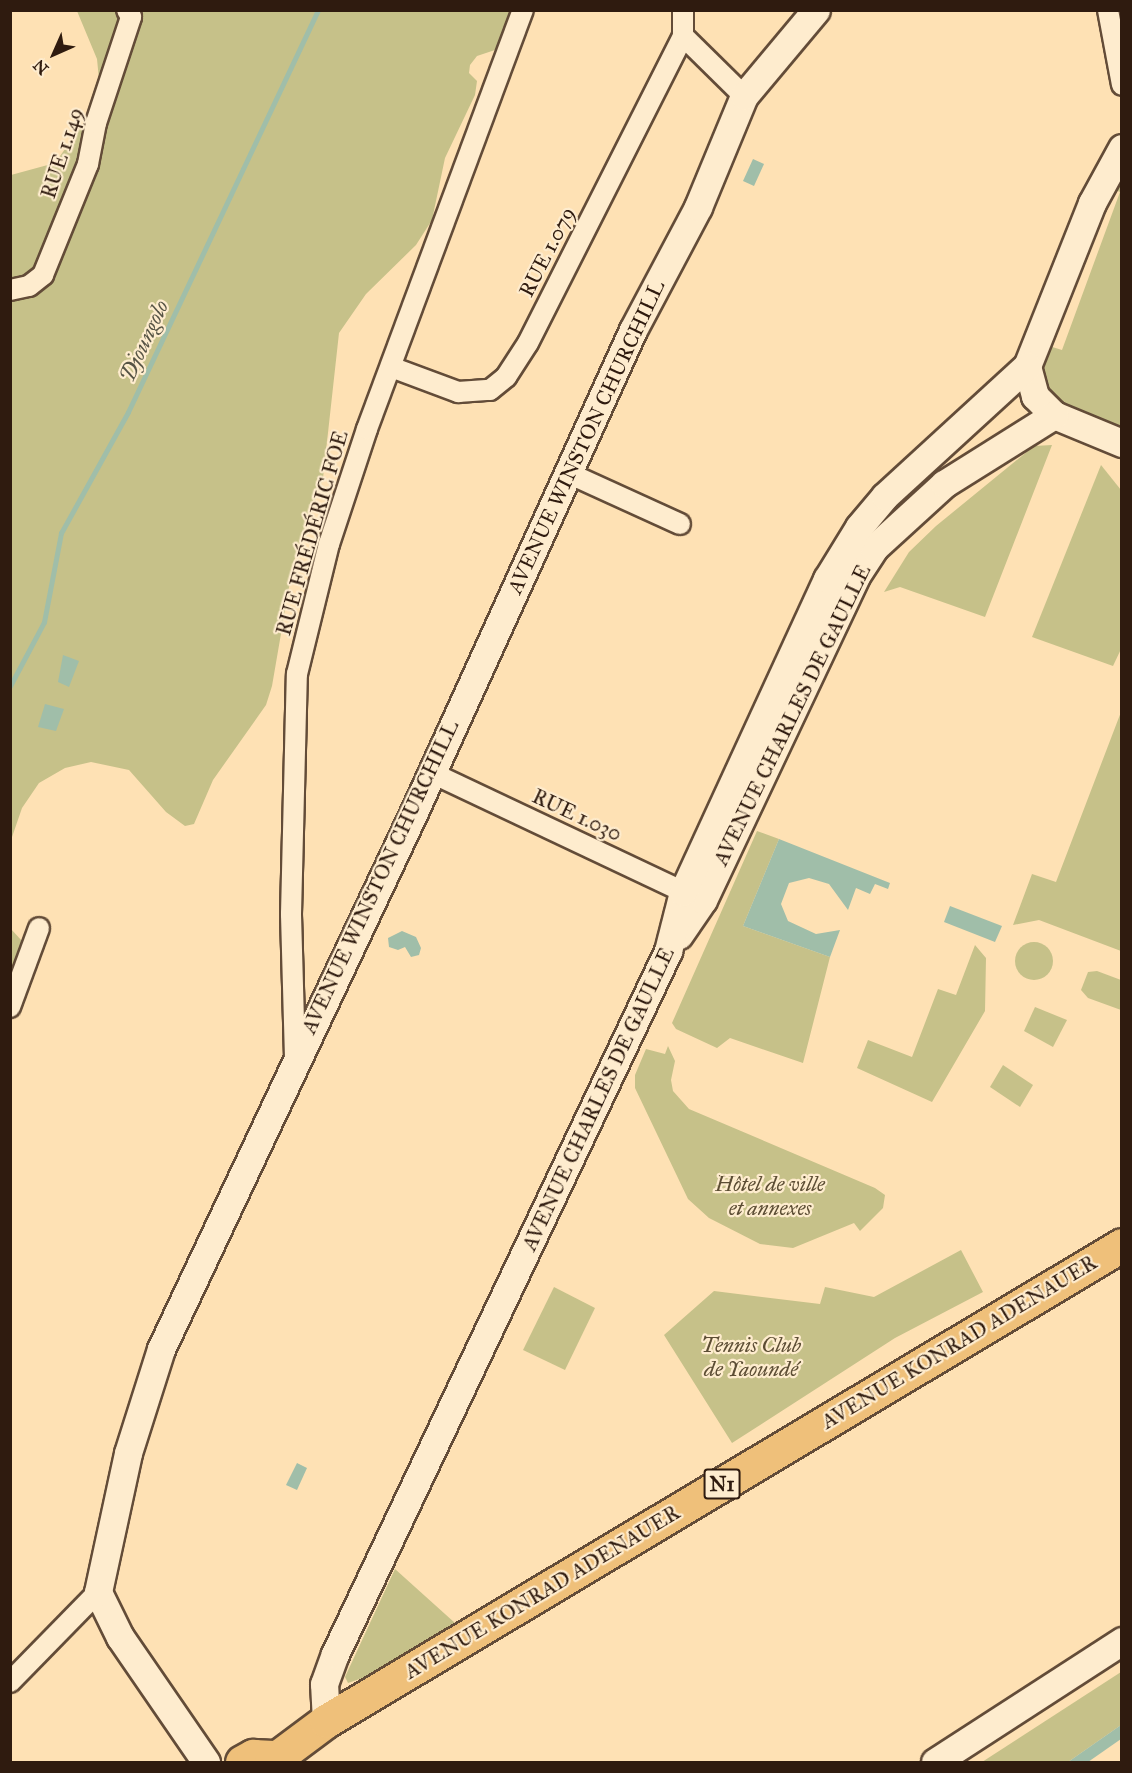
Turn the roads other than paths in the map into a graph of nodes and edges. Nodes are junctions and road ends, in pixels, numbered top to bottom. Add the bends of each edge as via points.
1 (127, 10) edge
2 (523, 10) edge
3 (683, 10) edge
4 (816, 10) edge
5 (1108, 10) edge
6 (683, 36) junction
7 (1122, 85) edge
8 (744, 96) junction
9 (1122, 148) edge
10 (10, 290) edge
11 (1027, 366) junction
12 (391, 368) junction
13 (1054, 415) junction
14 (1120, 446) edge
15 (568, 473) junction
16 (680, 524) dead end
17 (430, 772) junction
18 (693, 896) junction
19 (39, 927) dead end
20 (10, 1007) edge
21 (295, 1061) junction
22 (1121, 1243) edge
23 (98, 1592) junction
24 (1122, 1641) edge
25 (10, 1682) edge
26 (326, 1721) junction
27 (262, 1761) edge
28 (206, 1762) edge
29 (935, 1762) edge

1 - 10 street, RUE 1.149 via 131,17 96,123 88,164 43,275 29,286
2 - 12 street, RUE FRÉDÉRIC FOE
3 - 6 street, RUE 1.079
4 - 8 main road, AVENUE WINSTON CHURCHILL
5 - 7 street
6 - 8 street
6 - 12 street, RUE 1.079 via 528,343 506,377 489,390 458,392
8 - 15 main road, AVENUE WINSTON CHURCHILL via 698,207 633,330
9 - 11 main road via 1092,203
11 - 13 main road via 1035,396
11 - 18 main road, AVENUE CHARLES DE GAULLE via 885,496 826,579
12 - 21 street, RUE FRÉDÉRIC FOE via 329,544 297,674 291,914
13 - 14 main road
13 - 18 main road, AVENUE CHARLES DE GAULLE via 944,484 874,548 856,576
15 - 16 street
15 - 17 main road, AVENUE WINSTON CHURCHILL
17 - 18 street, RUE 1.030
17 - 21 main road, AVENUE WINSTON CHURCHILL
18 - 26 main road, AVENUE CHARLES DE GAULLE via 335,1654 324,1684
19 - 20 street
21 - 23 main road, AVENUE WINSTON CHURCHILL via 161,1349 128,1453
22 - 26 highway, AVENUE KONRAD ADENAUER / N1
23 - 25 street
23 - 28 main road via 120,1637
24 - 29 main road
26 - 27 highway, AVENUE KONRAD ADENAUER / N1

